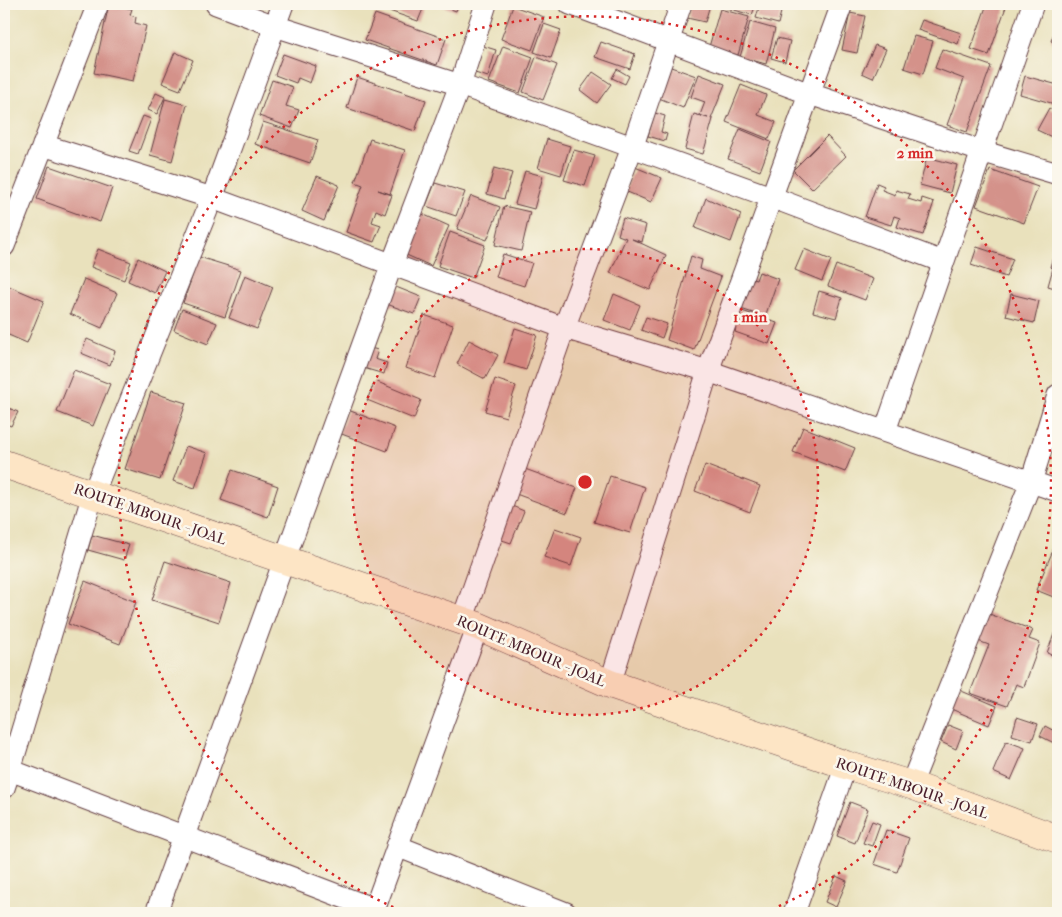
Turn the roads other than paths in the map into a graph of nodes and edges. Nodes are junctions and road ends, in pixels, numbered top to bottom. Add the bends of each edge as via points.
1 (98, 4) edge
2 (216, 4) edge
3 (284, 4) edge
4 (486, 4) edge
5 (570, 4) edge
6 (681, 4) edge
7 (842, 4) edge
8 (1033, 4) edge
9 (275, 26) junction
10 (669, 40) junction
11 (460, 85) junction
12 (810, 94) junction
13 (43, 145) junction
14 (632, 148) junction
15 (982, 151) junction
16 (1058, 174) edge
17 (771, 196) junction
18 (212, 198) junction
19 (4, 246) edge
20 (943, 262) junction
21 (392, 264) junction
22 (564, 328) junction
23 (708, 371) junction
24 (1058, 395) edge
25 (885, 431) junction
26 (4, 464) edge
27 (1031, 482) junction
28 (1058, 491) edge
29 (93, 494) junction
30 (284, 560) junction
31 (470, 624) junction
32 (610, 684) junction
33 (846, 766) junction
34 (7, 779) edge
35 (911, 785) junction
36 (184, 836) junction
37 (1058, 839) edge
38 (397, 846) junction
39 (373, 911) edge
40 (156, 913) edge
41 (566, 913) edge
42 (794, 913) edge

1 - 13 street
2 - 9 street
3 - 9 street
4 - 11 street
5 - 10 street
6 - 10 street
7 - 12 street
8 - 15 street
9 - 11 street
9 - 18 street
10 - 12 street
10 - 14 street
11 - 14 street
11 - 21 street
12 - 15 street
12 - 17 street
13 - 18 street
13 - 19 street
14 - 17 street
14 - 22 street
15 - 16 street
15 - 20 street
17 - 20 street
17 - 23 street
18 - 21 street
18 - 29 street
20 - 25 street
21 - 22 street
21 - 30 street
22 - 23 street
22 - 31 street
23 - 25 street
23 - 32 street
24 - 27 street
25 - 27 street
26 - 29 main road, ROUTE MBOUR - JOAL
27 - 28 street
27 - 35 street
29 - 30 main road, ROUTE MBOUR - JOAL
29 - 34 street
30 - 31 main road, ROUTE MBOUR - JOAL
30 - 36 street
31 - 32 main road, ROUTE MBOUR - JOAL
31 - 38 street
32 - 33 main road, ROUTE MBOUR - JOAL
33 - 35 main road, ROUTE MBOUR - JOAL
33 - 42 street
34 - 36 street
35 - 37 main road, ROUTE MBOUR - JOAL
36 - 39 street
36 - 40 street
38 - 39 street
38 - 41 street

